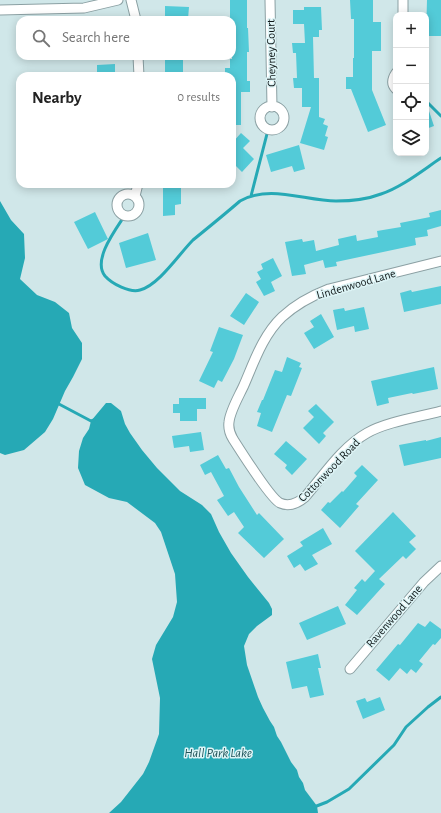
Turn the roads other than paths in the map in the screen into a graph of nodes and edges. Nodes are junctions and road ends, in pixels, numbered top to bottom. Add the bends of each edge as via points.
1 (118, 0) edge
2 (131, 0) edge
3 (270, 0) edge
4 (403, 0) edge
5 (0, 10) edge
6 (403, 12) edge
7 (135, 16) edge
8 (138, 60) edge
9 (138, 72) edge
10 (272, 107) dead end
11 (137, 188) edge
12 (135, 196) dead end
13 (441, 261) edge
14 (441, 411) edge
15 (240, 450) joint
16 (441, 566) edge
17 (350, 668) dead end

1 - 5 street via 84,8
2 - 7 street
3 - 10 street, Cheyney Court
4 - 6 street
8 - 9 street
11 - 12 street
13 - 15 street, Lindenwood Lane via 329,289 298,304 282,318 265,340 229,420 229,431
14 - 15 street, Cottonwood Road via 367,433 340,456 306,497 292,504 276,501
16 - 17 street, Ravenwood Lane via 424,582

